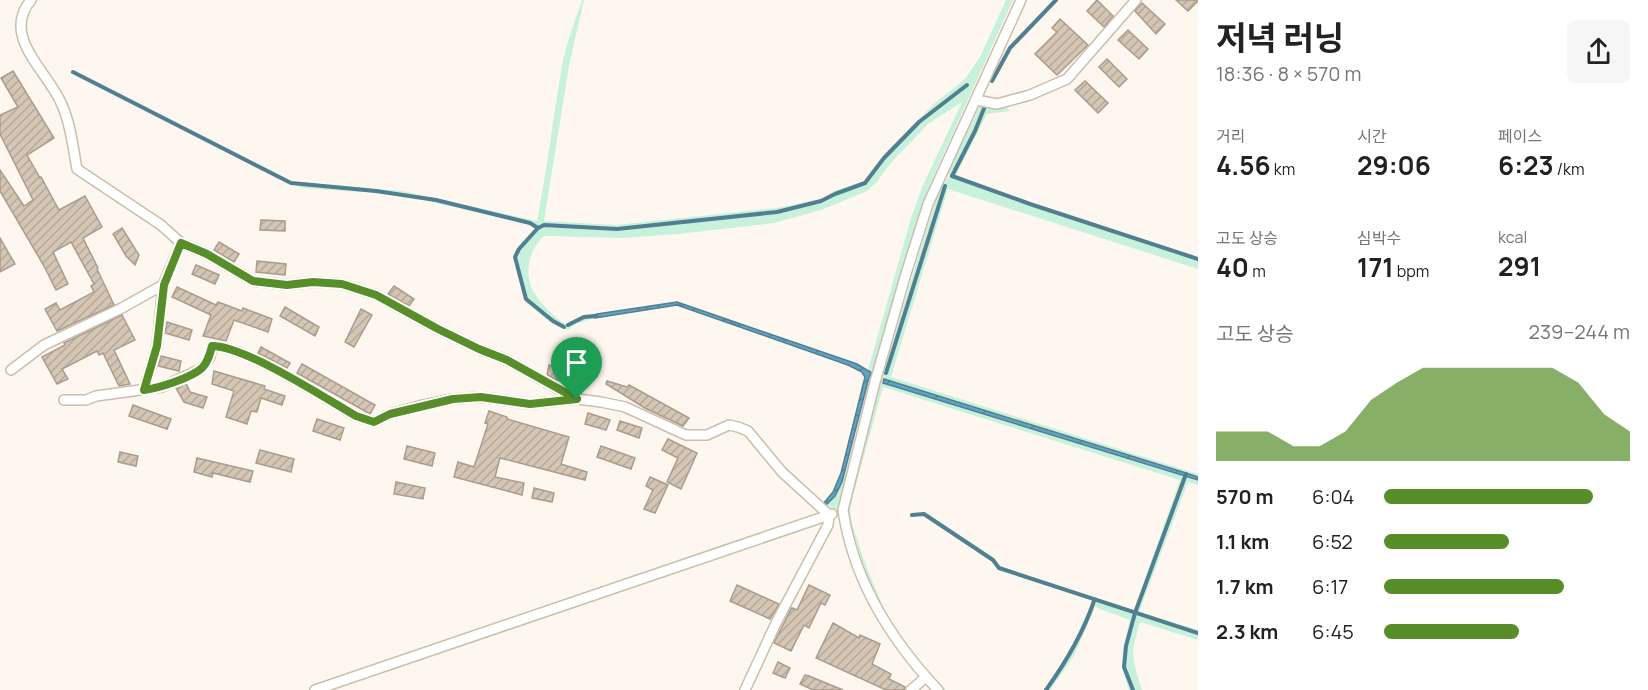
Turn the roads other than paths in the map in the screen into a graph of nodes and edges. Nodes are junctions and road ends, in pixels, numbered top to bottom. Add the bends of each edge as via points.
1 (31, 0) edge
2 (1021, 0) edge
3 (1136, 0) edge
4 (976, 100) junction
5 (181, 243) junction
6 (164, 285) junction
7 (11, 370) dead end
8 (144, 390) junction
9 (577, 399) junction
10 (64, 400) dead end
11 (843, 510) junction
12 (829, 515) junction
13 (926, 677) junction
14 (342, 685) edge
15 (315, 690) edge
16 (745, 690) edge
17 (911, 690) edge
18 (938, 690) edge

1 - 5 street via 20,15 17,33 21,46 62,103 77,169 161,225
2 - 4 street
3 - 4 street via 1067,79 997,104
4 - 11 street via 925,215 875,382
5 - 6 street
5 - 9 street via 253,281 342,284 376,295
6 - 7 street via 44,345
6 - 8 street via 157,346
8 - 9 street via 162,387 201,369 212,346 219,346 241,353 374,422 390,414 453,399 481,397 530,404
8 - 10 street
9 - 12 street via 624,407 686,435 707,435 729,425 748,431 782,472
11 - 12 street
11 - 13 street via 848,536 872,598 896,641
12 - 14 street
12 - 16 street via 828,525
13 - 17 street
13 - 18 street
14 - 15 street

